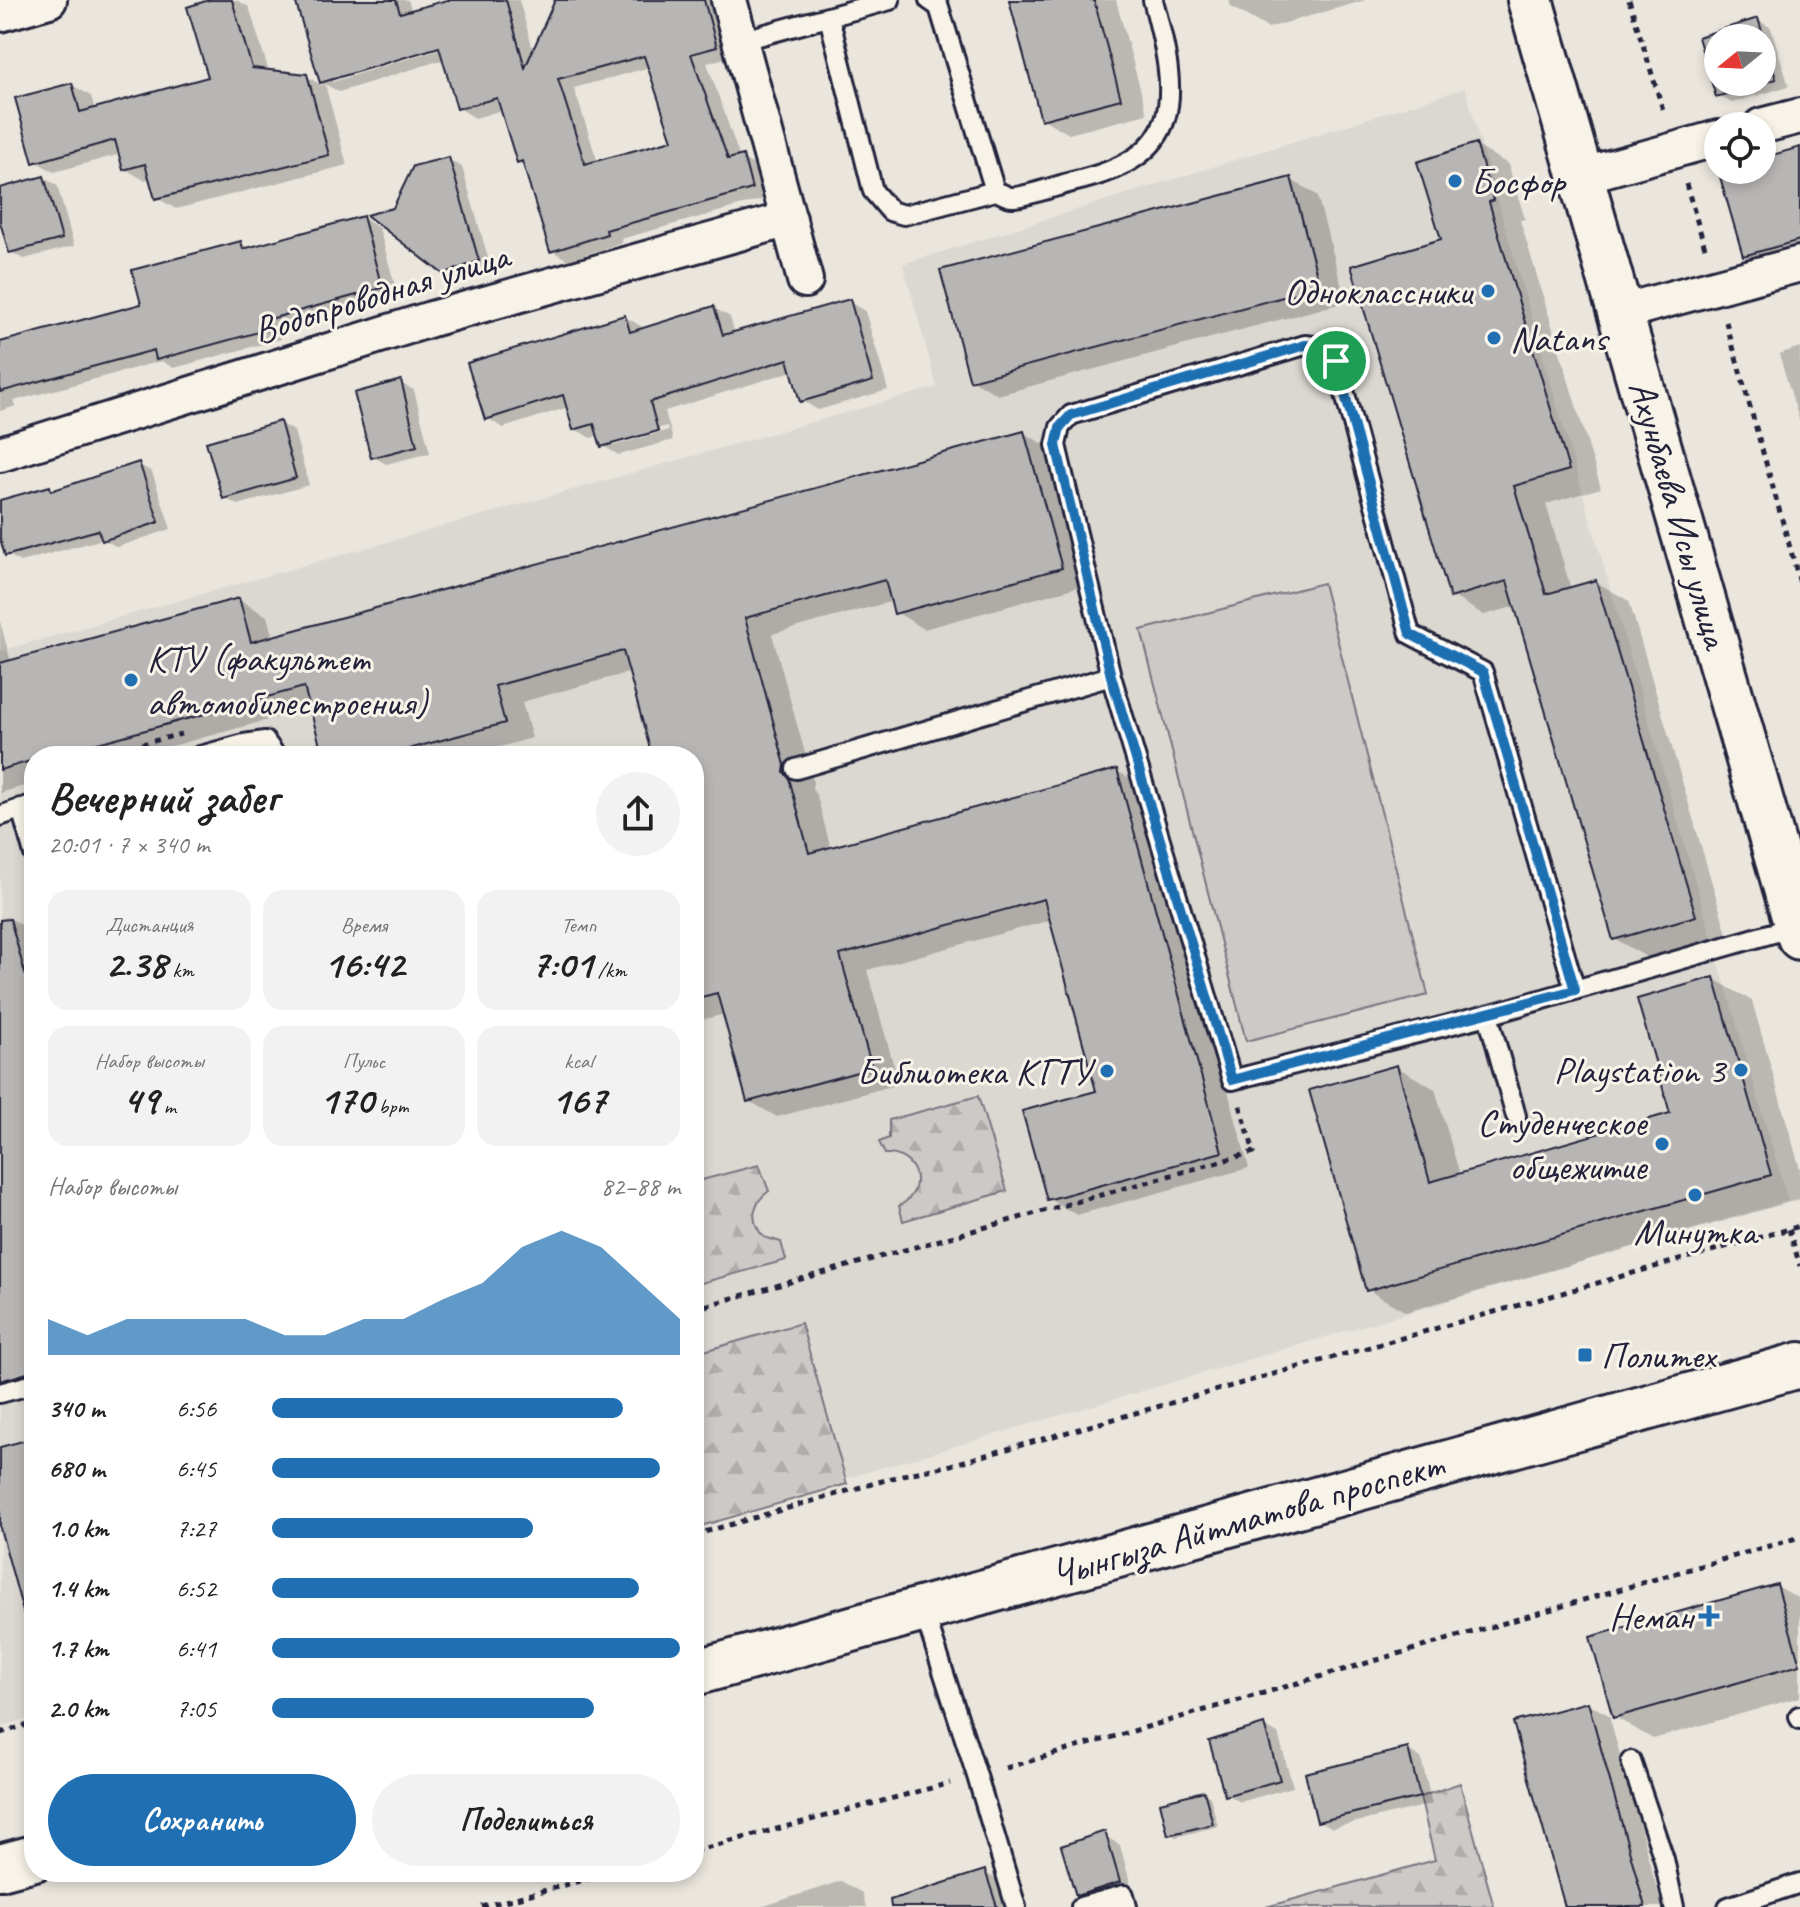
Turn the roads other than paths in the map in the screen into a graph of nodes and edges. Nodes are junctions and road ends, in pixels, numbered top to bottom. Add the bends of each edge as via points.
1 (49, 0) edge
2 (729, 0) edge
3 (890, 0) edge
4 (929, 0) edge
5 (1153, 0) edge
6 (1530, 0) edge
7 (0, 14) edge
8 (829, 17) junction
9 (740, 41) junction
10 (1800, 116) edge
11 (1776, 122) edge
12 (1704, 142) edge
13 (1581, 176) junction
14 (995, 191) junction
15 (789, 219) junction
16 (1800, 264) edge
17 (805, 280) dead end
18 (1621, 312) junction
19 (0, 454) edge
20 (1111, 676) junction
21 (237, 746) edge
22 (269, 746) edge
23 (796, 769) dead end
24 (24, 807) edge
25 (0, 816) edge
26 (1798, 931) edge
27 (1575, 990) junction
28 (1488, 1015) junction
29 (1516, 1116) dead end
30 (1800, 1365) edge
31 (24, 1387) edge
32 (0, 1393) edge
33 (923, 1609) junction
34 (704, 1670) edge
35 (1631, 1761) dead end
36 (24, 1861) edge
37 (0, 1867) edge
38 (1800, 1883) edge
39 (1016, 1907) edge
40 (1081, 1907) edge
41 (1127, 1907) edge
42 (1674, 1907) edge
43 (1728, 1907) edge

1 - 7 street
2 - 9 street
3 - 8 lane
4 - 14 lane via 939,7
5 - 14 lane via 1170,107 1147,151 1105,175 1013,198
6 - 13 main road, Ахунбаева Исы улица
8 - 9 lane
8 - 14 lane via 873,191 890,211 904,215
9 - 15 street
10 - 11 street
12 - 13 street
13 - 18 main road, Ахунбаева Исы улица
15 - 17 street
15 - 19 street, Водопроводная улица via 431,319
16 - 18 street
18 - 26 main road, Ахунбаева Исы улица
20 - 23 lane
20 - 27 lane via 1056,445 1060,427 1071,415 1305,345 1322,347 1336,361 1410,634 1483,672
20 - 28 lane via 1232,1080
21 - 22 lane via 265,741
24 - 25 lane
26 - 27 lane
27 - 28 lane
28 - 29 lane
30 - 33 main road, Чынгыза Айтматова проспект
31 - 32 lane
33 - 34 main road, Чынгыза Айтматова проспект
33 - 39 lane
35 - 42 lane
36 - 37 main road
38 - 43 lane
40 - 41 lane via 1124,1895

